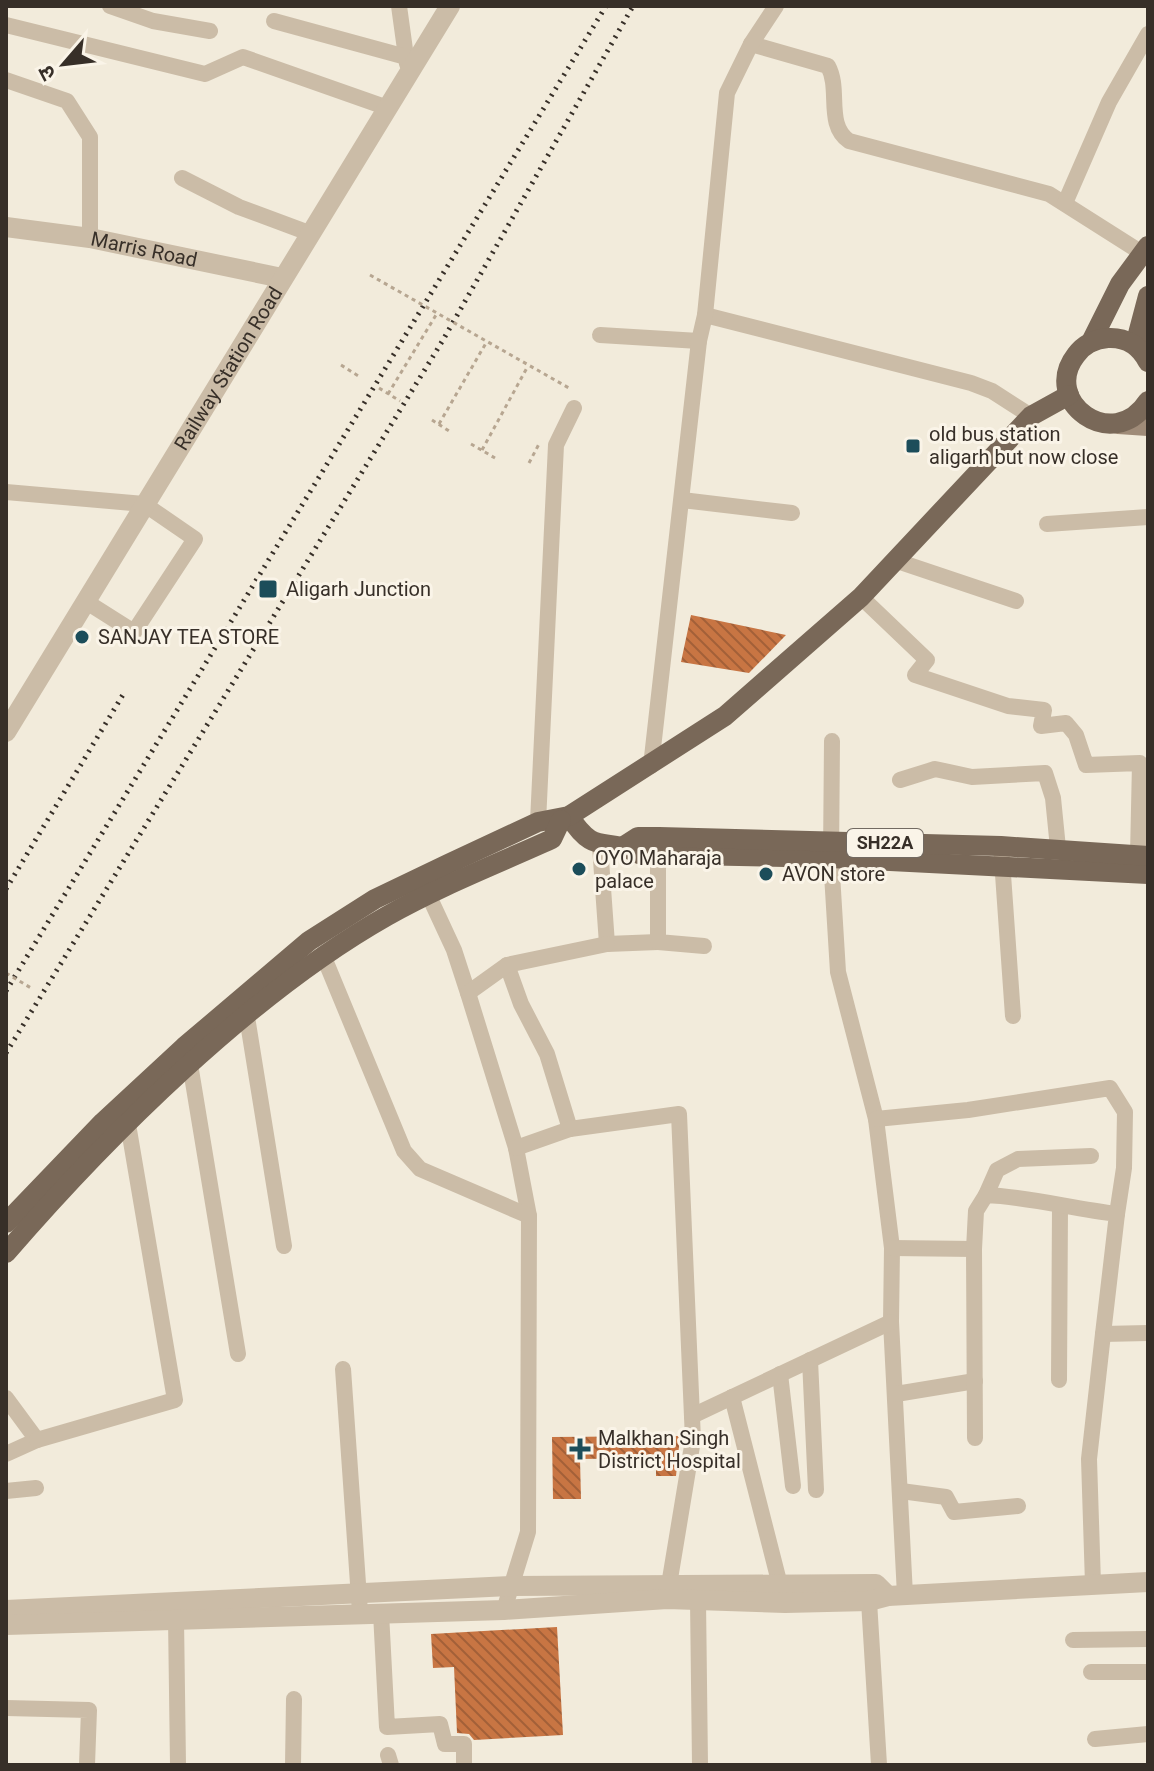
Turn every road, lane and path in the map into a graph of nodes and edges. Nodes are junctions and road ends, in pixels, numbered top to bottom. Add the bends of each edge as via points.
1 (110, 6) edge
2 (399, 6) edge
3 (450, 6) edge
4 (776, 6) edge
5 (155, 13) edge
6 (274, 21) dead end
7 (6, 25) edge
8 (210, 31) dead end
9 (751, 44) junction
10 (1145, 46) edge
11 (407, 65) junction
12 (6, 80) edge
13 (388, 108) junction
14 (182, 178) dead end
15 (1065, 203) junction
16 (6, 227) edge
17 (309, 233) junction
18 (90, 238) junction
19 (1145, 250) edge
20 (370, 275) dead end
21 (282, 278) junction
22 (1148, 296) edge
23 (436, 315) junction
24 (705, 315) junction
25 (600, 335) dead end
26 (699, 341) junction
27 (1091, 342) junction
28 (486, 343) junction
29 (1135, 345) junction
30 (1148, 362) edge
31 (341, 365) dead end
32 (528, 366) junction
33 (360, 377) dead end
34 (379, 388) dead end
35 (569, 388) dead end
36 (388, 394) junction
37 (1069, 395) junction
38 (400, 401) dead end
39 (1148, 401) edge
40 (574, 408) dead end
41 (1031, 416) junction
42 (432, 420) dead end
43 (439, 424) junction
44 (1118, 424) junction
45 (1148, 426) edge
46 (449, 431) dead end
47 (542, 438) dead end
48 (471, 444) dead end
49 (482, 450) junction
50 (495, 458) dead end
51 (529, 463) dead end
52 (6, 492) edge
53 (682, 500) junction
54 (144, 504) junction
55 (792, 513) dead end
56 (1148, 517) edge
57 (1047, 524) dead end
58 (897, 561) junction
59 (861, 597) junction
60 (85, 601) junction
61 (1016, 601) dead end
62 (6, 732) edge
63 (832, 741) dead end
64 (651, 766) junction
65 (900, 780) dead end
66 (565, 818) junction
67 (538, 822) junction
68 (600, 846) junction
69 (624, 846) junction
70 (713, 846) junction
71 (1058, 848) junction
72 (831, 850) junction
73 (658, 852) junction
74 (1002, 856) junction
75 (1145, 862) edge
76 (428, 894) junction
77 (658, 942) junction
78 (607, 944) junction
79 (704, 946) dead end
80 (323, 955) junction
81 (507, 965) junction
82 (6, 973) edge
83 (31, 988) dead end
84 (468, 993) junction
85 (1013, 1016) dead end
86 (247, 1017) junction
87 (190, 1064) junction
88 (876, 1119) junction
89 (128, 1124) junction
90 (570, 1129) junction
91 (516, 1148) junction
92 (1091, 1156) dead end
93 (78, 1161) junction
94 (986, 1195) junction
95 (1060, 1207) junction
96 (1117, 1214) junction
97 (529, 1216) junction
98 (6, 1223) edge
99 (284, 1246) dead end
100 (892, 1248) junction
101 (974, 1249) junction
102 (6, 1253) edge
103 (891, 1322) junction
104 (1148, 1333) edge
105 (1103, 1334) junction
106 (238, 1354) dead end
107 (810, 1360) junction
108 (343, 1369) dead end
109 (780, 1374) junction
110 (1059, 1380) dead end
111 (975, 1381) junction
112 (896, 1394) junction
113 (732, 1397) junction
114 (6, 1398) edge
115 (692, 1416) junction
116 (975, 1438) dead end
117 (37, 1440) junction
118 (6, 1454) edge
119 (793, 1486) dead end
120 (36, 1488) dead end
121 (816, 1490) dead end
122 (6, 1491) edge
123 (901, 1491) junction
124 (1018, 1506) dead end
125 (1148, 1582) edge
126 (1093, 1584) junction
127 (512, 1586) junction
128 (668, 1591) junction
129 (783, 1595) junction
130 (887, 1597) junction
131 (698, 1600) junction
132 (367, 1607) junction
133 (6, 1610) edge
134 (504, 1610) junction
135 (176, 1618) junction
136 (6, 1625) edge
137 (1148, 1639) edge
138 (1073, 1640) dead end
139 (1091, 1672) dead end
140 (1148, 1672) edge
141 (294, 1699) dead end
142 (6, 1708) edge
143 (1148, 1734) edge
144 (1095, 1739) dead end
145 (87, 1765) edge
146 (178, 1765) edge
147 (293, 1765) edge
148 (464, 1765) edge
149 (700, 1765) edge
150 (879, 1765) edge

1 - 5 street
2 - 11 street
3 - 11 street, Railway Station Road
4 - 9 street
5 - 8 street
6 - 11 street
7 - 13 street via 205,74 243,57
9 - 15 street via 828,66 835,123 849,141 1049,194
9 - 24 street via 727,93
10 - 15 street via 1109,102
11 - 13 street, Railway Station Road
12 - 18 street via 67,101 90,137
13 - 17 street, Railway Station Road
14 - 17 street
15 - 19 street
16 - 18 street, Marris Road
17 - 21 street, Railway Station Road
18 - 21 street, Marris Road
19 - 27 main road via 1120,284
20 - 23 path, bridge
21 - 54 street, Railway Station Road
22 - 29 main road
23 - 28 path, bridge
23 - 36 path
24 - 26 street
24 - 41 street via 971,383
25 - 26 street
26 - 53 street
27 - 29 main road via 1113,338
27 - 37 main road via 1068,365
28 - 32 path, bridge
28 - 43 path
29 - 30 main road
31 - 33 path
32 - 35 path, bridge
32 - 49 path
34 - 36 path
36 - 38 path
37 - 41 main road
37 - 44 main road via 1084,415
39 - 44 main road
40 - 67 street via 556,445
41 - 58 main road
42 - 43 path
43 - 46 path
44 - 45 main road
47 - 51 path
48 - 49 path
49 - 50 path
52 - 54 street
53 - 55 street
53 - 64 street
54 - 60 street, Railway Station Road
54 - 60 street via 195,539 134,632
56 - 57 street
58 - 59 main road
58 - 61 street
59 - 64 main road via 760,688
59 - 75 street via 927,660 915,675 1008,706 1044,710 1041,726 1066,723 1086,765 1140,763
60 - 62 street, Railway Station Road
63 - 72 street
64 - 66 main road
65 - 71 street via 935,769 972,777 1045,773
66 - 67 main road
66 - 68 main road via 582,837
66 - 76 main road via 552,839
67 - 93 main road via 375,899 309,941 184,1047
68 - 69 main road, SH22A
68 - 78 street
69 - 70 main road, SH22A via 638,837
69 - 73 main road, SH22A via 639,854
70 - 72 main road, SH22A
70 - 73 main road, SH22A
71 - 74 main road, SH22A
71 - 75 main road, SH22A
72 - 74 main road, SH22A
72 - 88 street via 838,972
73 - 77 street
74 - 75 main road, SH22A
74 - 85 street
76 - 80 main road
76 - 84 street
77 - 78 street
77 - 79 street
78 - 81 street
80 - 86 main road
80 - 97 street via 404,1151 420,1169
81 - 84 street
81 - 90 street via 547,1054
82 - 83 path, bridge
84 - 91 street
86 - 87 main road
86 - 99 street
87 - 89 main road
87 - 106 street
88 - 96 street via 1110,1088 1125,1112
88 - 100 street
89 - 93 main road
89 - 117 street via 175,1400
90 - 91 street
90 - 115 street via 679,1114
91 - 97 street
92 - 94 street via 1018,1159 997,1170
93 - 98 main road
93 - 102 main road
94 - 95 street
94 - 101 street via 976,1211
95 - 96 street
95 - 110 street
96 - 105 street
97 - 127 street via 528,1532
100 - 101 street
100 - 103 street
101 - 111 street
103 - 107 street
103 - 112 street
104 - 105 street
105 - 126 street via 1089,1459
107 - 109 street
107 - 121 street
108 - 132 street
109 - 113 street
109 - 119 street
111 - 112 street
111 - 116 street
112 - 123 street
113 - 115 street
113 - 129 street
114 - 117 street
115 - 128 street via 693,1440
117 - 118 street
120 - 122 street
123 - 124 street via 946,1497 954,1512
123 - 130 street
125 - 126 street
126 - 130 street
127 - 128 street
127 - 132 street
127 - 134 street
128 - 129 street
128 - 131 street
128 - 134 street
129 - 130 street via 876,1584
129 - 131 street
130 - 150 street
131 - 149 street
132 - 133 street
132 - 134 street
132 - 135 street
132 - 148 street via 387,1727 440,1724 445,1744 464,1744
135 - 136 street
135 - 146 street
137 - 138 street
139 - 140 street
141 - 147 street
142 - 145 street via 89,1710
143 - 144 street

